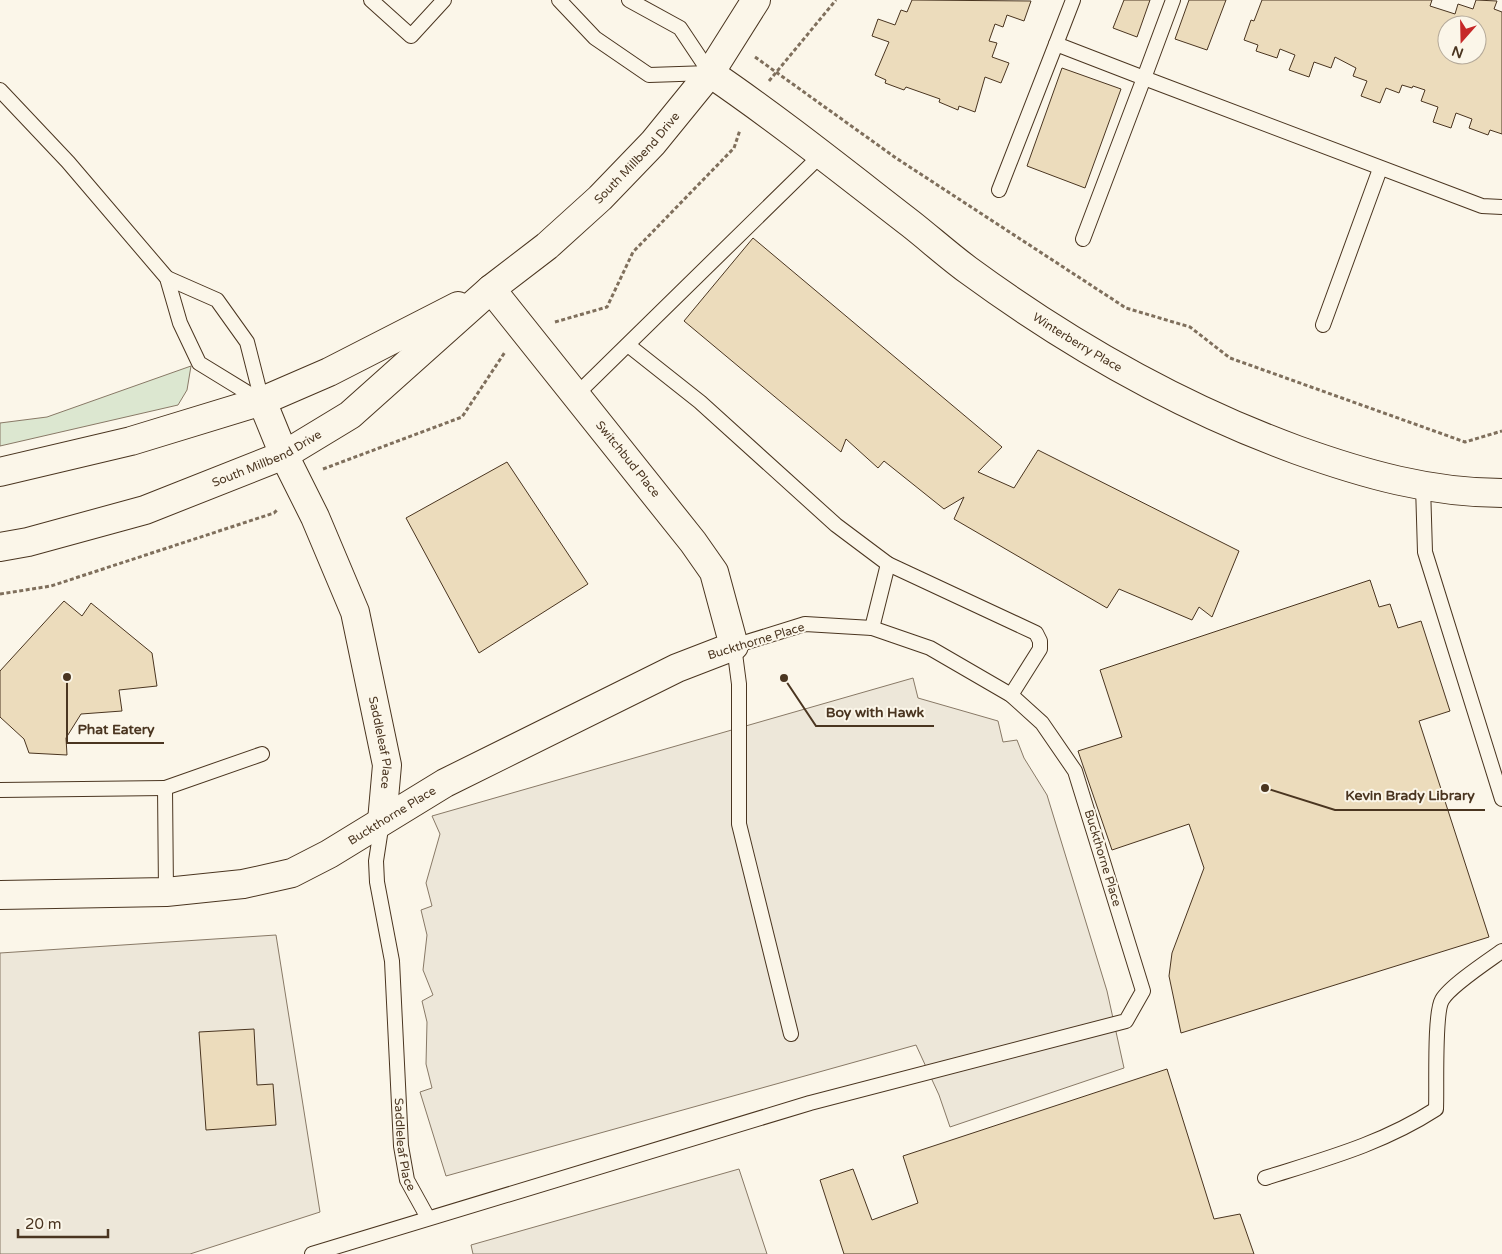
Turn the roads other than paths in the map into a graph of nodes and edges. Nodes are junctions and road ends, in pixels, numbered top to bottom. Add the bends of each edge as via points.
1 (371, 0) edge
2 (444, 0) edge
3 (560, 0) edge
4 (629, 0) edge
5 (756, 0) edge
6 (1073, 0) edge
7 (1173, 0) edge
8 (1056, 44) junction
9 (710, 73) junction
10 (1144, 78) junction
11 (0, 90) edge
12 (821, 155) junction
13 (1380, 169) junction
14 (999, 190) dead end
15 (1502, 207) edge
16 (1082, 239) dead end
17 (167, 278) junction
18 (491, 289) junction
19 (1323, 325) dead end
20 (628, 345) junction
21 (576, 395) junction
22 (262, 401) junction
23 (284, 455) junction
24 (0, 472) edge
25 (1423, 486) junction
26 (1502, 493) edge
27 (0, 547) edge
28 (888, 564) junction
29 (872, 628) junction
30 (734, 646) junction
31 (1011, 695) junction
32 (262, 754) dead end
33 (165, 788) junction
34 (0, 790) edge
35 (1502, 799) edge
36 (382, 821) junction
37 (166, 892) junction
38 (0, 895) edge
39 (1502, 951) edge
40 (791, 1034) dead end
41 (1265, 1178) dead end
42 (428, 1218) junction
43 (312, 1254) edge

1 - 2 lane via 411,36
3 - 9 lane via 595,38 649,75
4 - 9 lane via 680,28
5 - 9 street, South Millbend Drive
6 - 8 lane
7 - 10 lane
8 - 10 lane
8 - 14 lane
9 - 12 street, Winterberry Place
9 - 18 street, South Millbend Drive via 653,143 600,198 547,246
10 - 13 lane
10 - 16 lane
11 - 17 lane via 68,162
12 - 20 lane
12 - 25 street, Winterberry Place via 968,270 1159,390 1248,432 1300,451
13 - 15 lane via 1482,206
13 - 19 lane
17 - 22 lane via 180,323 198,363
17 - 22 lane via 218,300 247,342
18 - 21 street, Switchbud Place
18 - 22 street, South Millbend Drive via 329,372
18 - 23 street, South Millbend Drive via 350,415
20 - 21 lane
20 - 28 lane via 700,402 836,525
21 - 30 street, Switchbud Place via 714,572
22 - 23 street, Saddleleaf Place
22 - 24 street, South Millbend Drive via 131,441
23 - 27 street, South Millbend Drive via 144,510
23 - 36 street, Saddleleaf Place via 315,517 355,612 387,765
25 - 26 street, Winterberry Place via 1472,493
25 - 35 lane via 1425,552
28 - 29 lane
28 - 31 lane via 1036,633 1040,649
29 - 30 lane, Buckthorne Place via 805,624
29 - 31 lane, Buckthorne Place via 930,648
30 - 36 street, Buckthorne Place via 677,668 454,779
30 - 40 lane via 739,684 739,824
31 - 42 lane, Buckthorne Place via 1042,723 1075,771 1142,991 1126,1021 810,1103
32 - 33 lane
33 - 34 lane
33 - 37 lane
36 - 37 street, Buckthorne Place via 292,872 243,884
36 - 42 lane, Saddleleaf Place via 376,860 377,882 392,961 401,1146 407,1180
37 - 38 street, Buckthorne Place
39 - 41 lane via 1466,976 1442,1000 1437,1035 1436,1109 1374,1143
42 - 43 lane, Buckthorne Place

